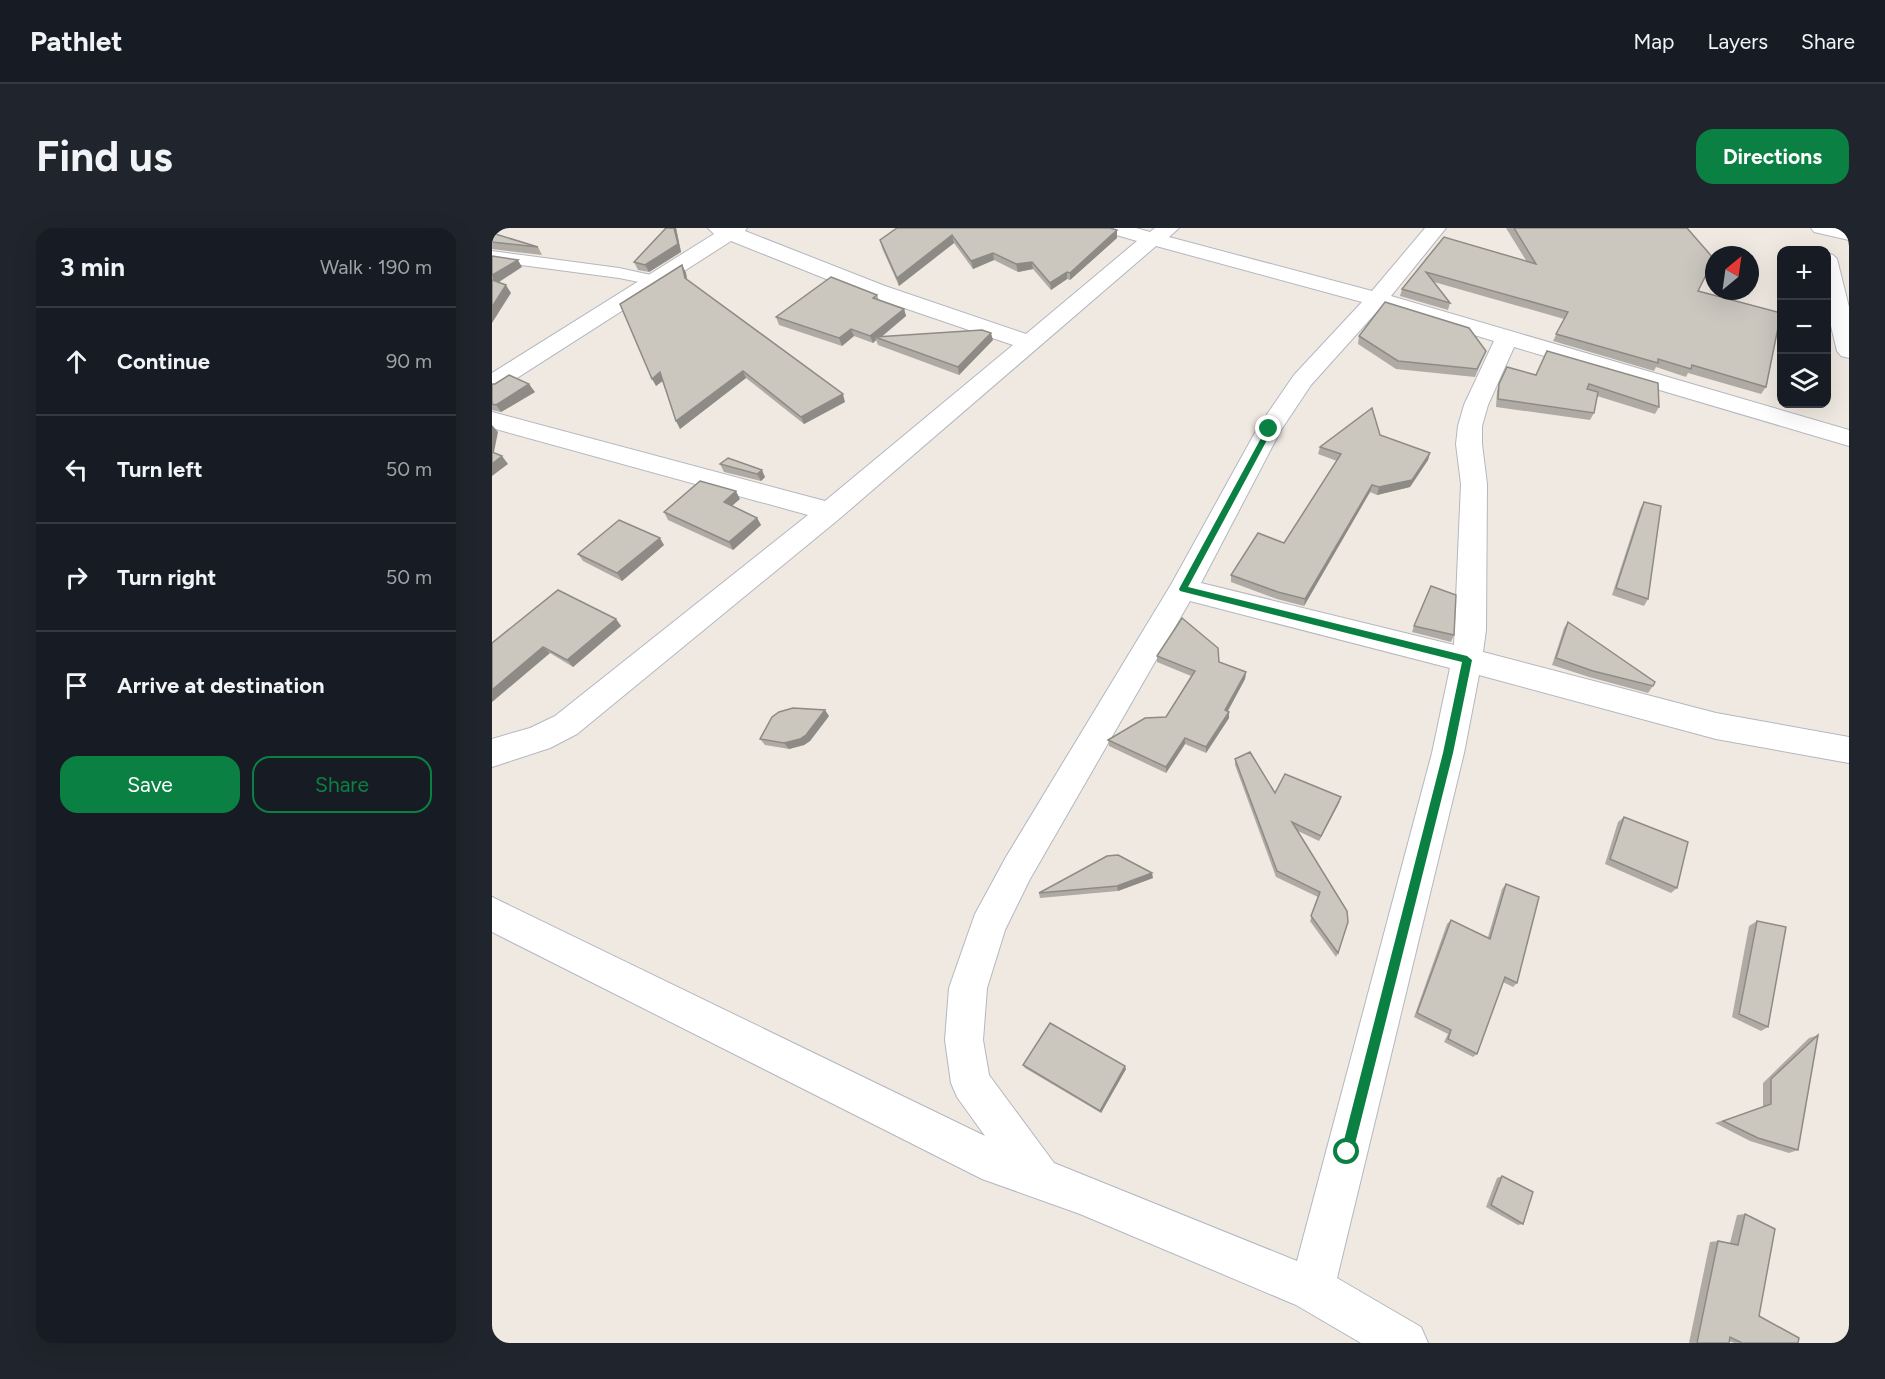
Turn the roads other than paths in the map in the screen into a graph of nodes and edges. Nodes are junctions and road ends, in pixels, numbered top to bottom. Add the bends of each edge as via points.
1 (1113, 228) edge
2 (1436, 228) edge
3 (1820, 228) edge
4 (728, 229) edge
5 (1161, 233) edge
6 (1849, 234) edge
7 (1823, 246) edge
8 (492, 256) edge
9 (1831, 276) edge
10 (654, 280) junction
11 (1377, 299) junction
12 (1508, 338) junction
13 (1031, 343) junction
14 (1849, 351) edge
15 (492, 384) edge
16 (492, 420) edge
17 (1849, 438) edge
18 (830, 512) junction
19 (1183, 589) junction
20 (1467, 660) junction
21 (1849, 750) edge
22 (492, 753) edge
23 (492, 914) edge
24 (1041, 1180) junction
25 (1312, 1289) junction
26 (1405, 1343) edge

1 - 5 street
2 - 11 street
3 - 6 street
3 - 7 street
4 - 10 street
4 - 13 street via 877,291
5 - 11 street
5 - 13 street
8 - 10 lane
9 - 14 street
10 - 15 street
11 - 12 street
11 - 19 street via 1302,380 1269,429
12 - 17 street
12 - 20 street via 1470,426 1468,444 1474,484
13 - 18 street
16 - 18 street
18 - 22 street via 566,724 540,739
19 - 20 street
19 - 24 street via 1018,868 988,926 968,988 964,1040 971,1083
20 - 21 street via 1716,726
20 - 25 street via 1448,753
23 - 24 street via 997,1164
24 - 25 street
25 - 26 street

